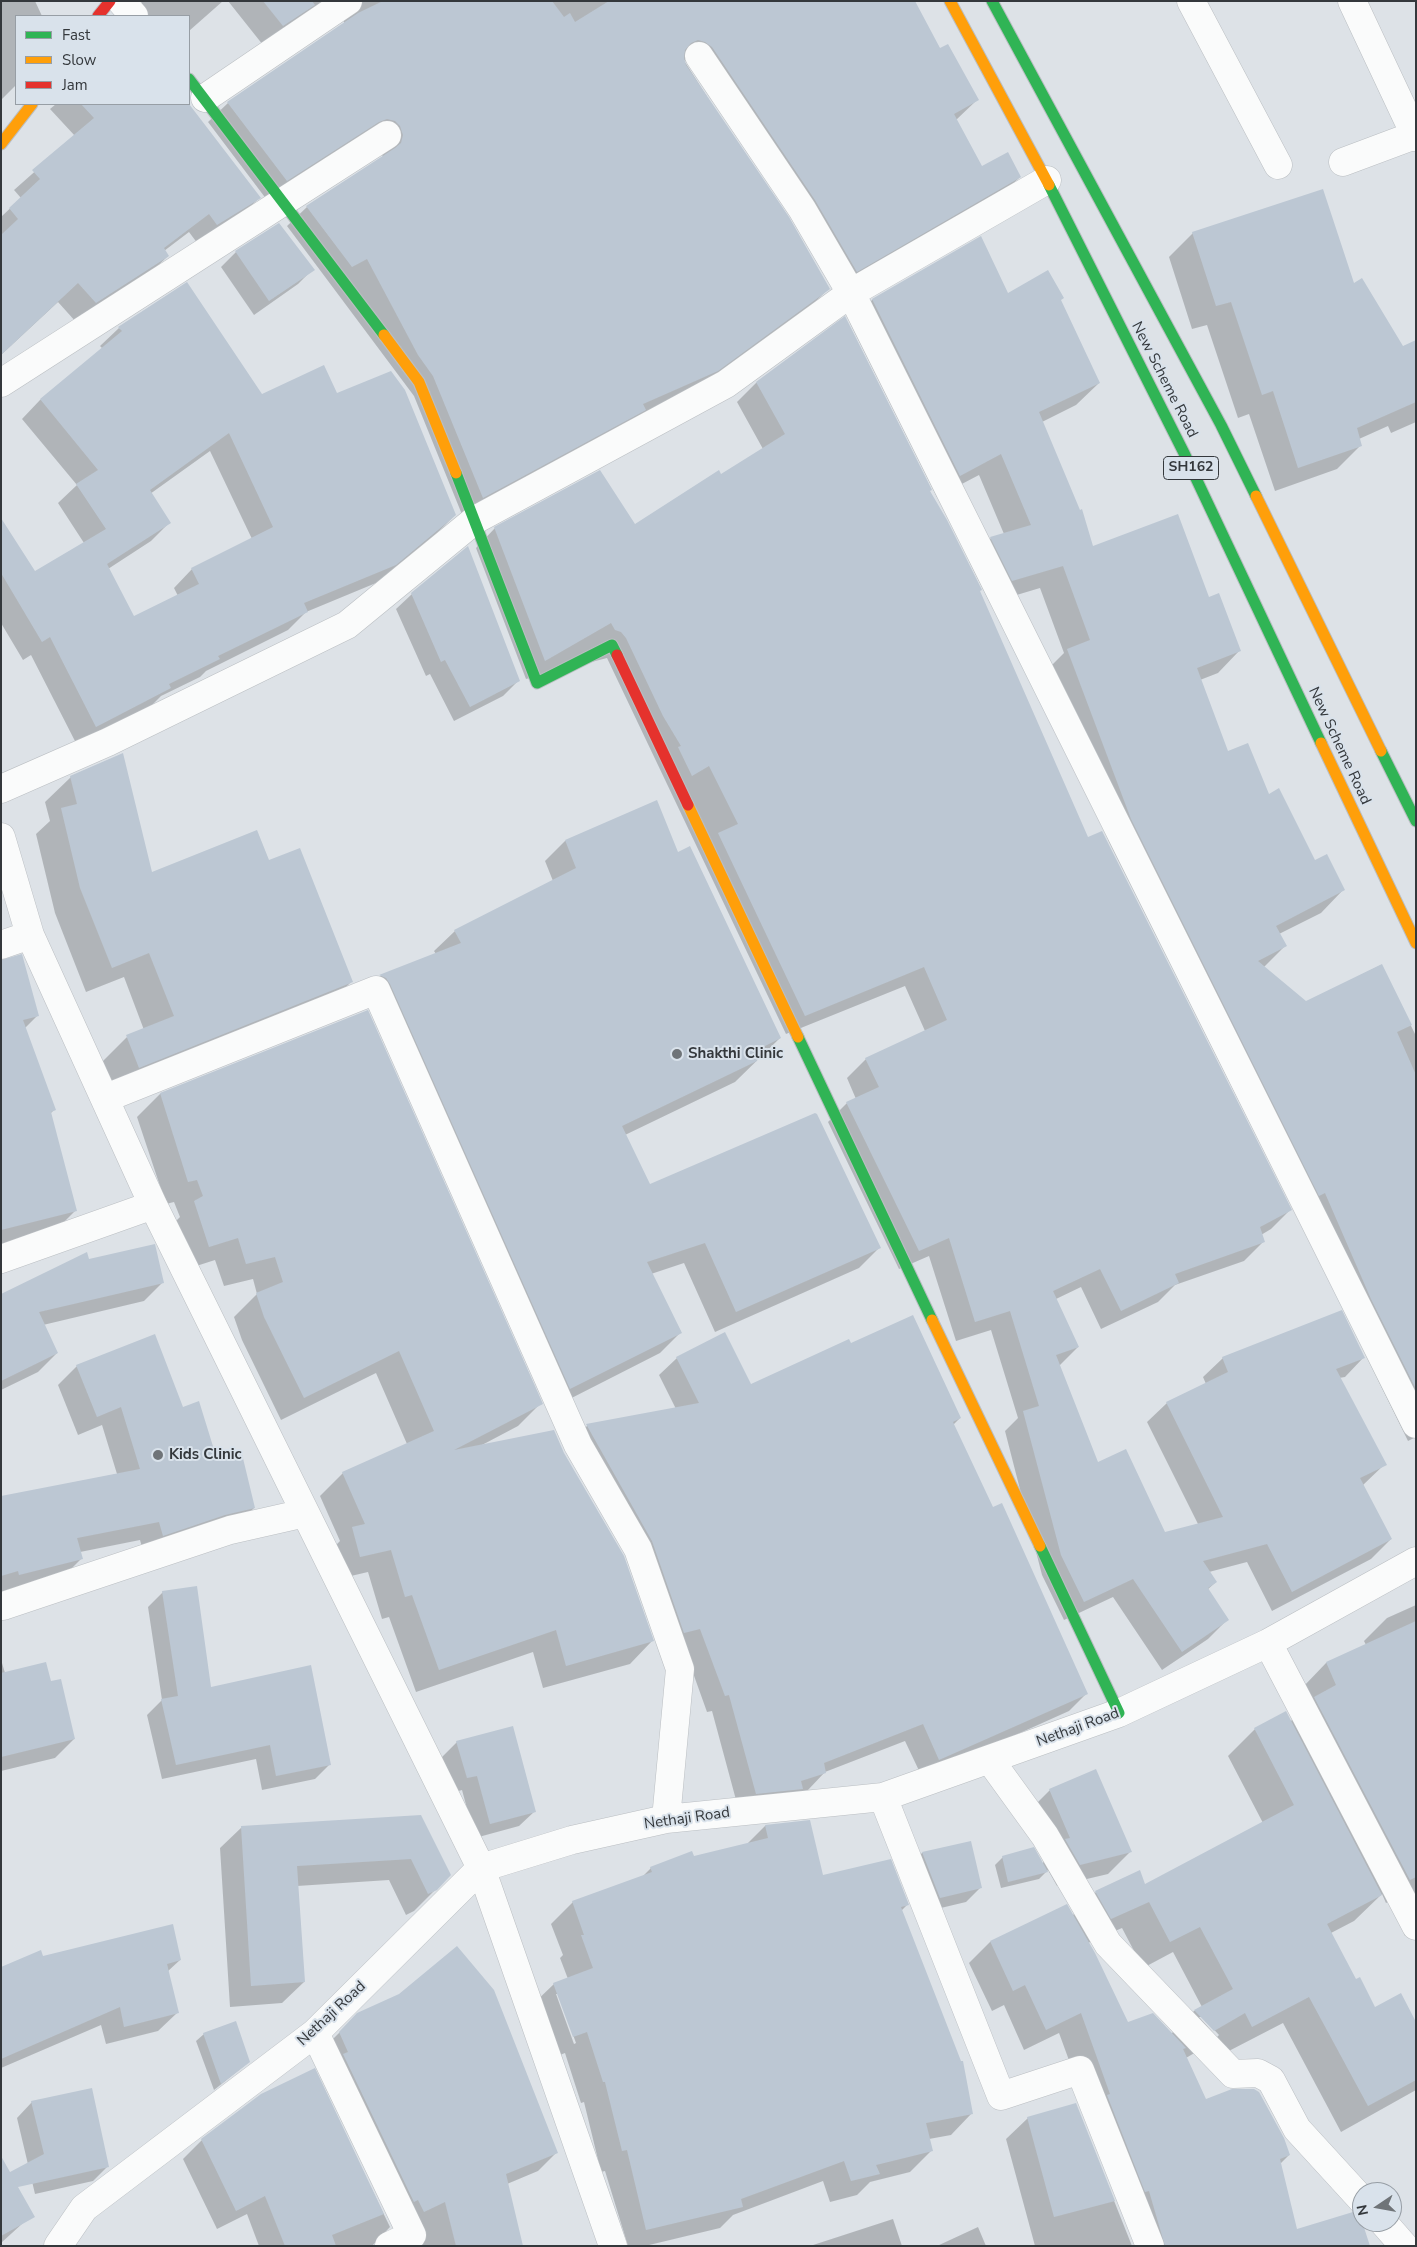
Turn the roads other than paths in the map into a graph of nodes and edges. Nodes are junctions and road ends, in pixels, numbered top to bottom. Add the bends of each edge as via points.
1 (110, 1) edge
2 (121, 1) edge
3 (348, 1) edge
4 (950, 1) edge
5 (992, 1) edge
6 (1191, 1) edge
7 (1352, 1) edge
8 (99, 15) edge
9 (133, 15) edge
10 (699, 56) dead end
11 (197, 88) edge
12 (31, 105) edge
13 (387, 135) dead end
14 (1415, 136) edge
15 (1, 144) edge
16 (1343, 162) dead end
17 (1278, 165) dead end
18 (1048, 180) junction
19 (282, 201) junction
20 (851, 293) junction
21 (1, 383) edge
22 (475, 520) junction
23 (1, 789) edge
24 (1416, 821) edge
25 (1, 837) edge
26 (30, 935) junction
27 (1416, 942) edge
28 (1, 945) edge
29 (106, 1098) junction
30 (153, 1205) junction
31 (1, 1259) edge
32 (1416, 1424) edge
33 (305, 1513) junction
34 (1416, 1561) edge
35 (3, 1606) dead end
36 (1268, 1643) junction
37 (1119, 1713) junction
38 (990, 1760) junction
39 (883, 1797) junction
40 (666, 1819) junction
41 (481, 1868) junction
42 (1416, 1926) edge
43 (315, 2033) junction
44 (1352, 2189) edge
45 (1392, 2232) edge
46 (58, 2246) edge
47 (389, 2246) edge
48 (613, 2246) edge
49 (1150, 2246) edge
50 (1404, 2246) edge

1 - 8 street
2 - 9 street
3 - 11 street
4 - 18 street, New Scheme Road / SH162
5 - 24 street, New Scheme Road / SH162 via 1221,425
6 - 17 street
7 - 14 street
10 - 20 street via 802,209
11 - 19 street
12 - 15 street
13 - 19 street
14 - 16 street
18 - 20 street
18 - 27 street, New Scheme Road / SH162 via 1189,464
19 - 21 street
19 - 22 street via 420,382
20 - 22 street via 726,384
20 - 32 street
22 - 23 street via 347,625 108,742
22 - 37 street via 537,683 612,645
25 - 26 street
26 - 28 street
26 - 29 street
29 - 30 street
29 - 40 street via 376,990 578,1445 638,1549 680,1669
30 - 31 street
30 - 33 street
33 - 35 street via 230,1530
33 - 41 street
34 - 36 street, Nethaji Road
36 - 37 street, Nethaji Road
36 - 42 street
37 - 38 street, Nethaji Road
38 - 39 street, Nethaji Road
38 - 44 street via 1045,1836 1108,1944 1233,2074 1258,2073 1271,2080 1297,2129
39 - 40 street, Nethaji Road
39 - 49 street via 1001,2096 1080,2070
40 - 41 street, Nethaji Road via 572,1840
41 - 43 street, Nethaji Road
41 - 48 street
43 - 46 street, Nethaji Road via 84,2208
43 - 47 street via 412,2235
45 - 50 street

